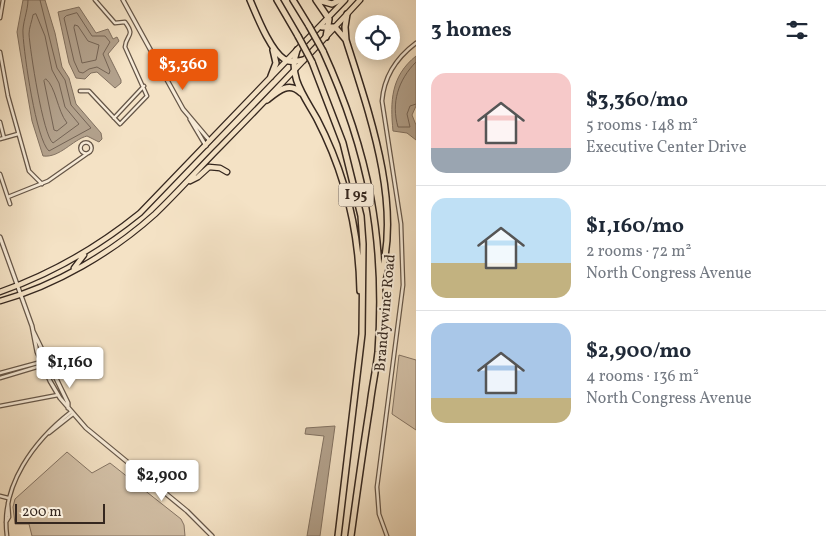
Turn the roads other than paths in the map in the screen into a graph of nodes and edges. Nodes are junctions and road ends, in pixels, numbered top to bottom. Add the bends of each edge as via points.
1 (3, 0) edge
2 (95, 0) edge
3 (123, 0) edge
4 (250, 0) edge
5 (277, 0) edge
6 (293, 0) edge
7 (317, 0) edge
8 (340, 0) edge
9 (345, 0) edge
10 (360, 0) edge
11 (347, 14) junction
12 (0, 18) edge
13 (329, 19) junction
14 (136, 23) junction
15 (328, 26) junction
16 (128, 27) junction
17 (322, 27) junction
18 (335, 27) junction
19 (326, 36) junction
20 (346, 40) junction
21 (416, 43) edge
22 (272, 45) junction
23 (298, 50) junction
24 (0, 52) edge
25 (303, 60) junction
26 (286, 61) junction
27 (293, 62) junction
28 (293, 70) junction
29 (272, 76) junction
30 (144, 86) junction
31 (80, 91) dead end
32 (306, 99) junction
33 (267, 100) junction
34 (114, 118) junction
35 (190, 118) junction
36 (0, 122) edge
37 (18, 134) junction
38 (2, 138) edge
39 (210, 141) junction
40 (206, 146) junction
41 (88, 153) junction
42 (227, 172) dead end
43 (0, 174) edge
44 (186, 183) junction
45 (42, 184) junction
46 (8, 197) junction
47 (10, 204) dead end
48 (0, 237) edge
49 (89, 250) junction
50 (74, 268) junction
51 (379, 283) junction
52 (17, 286) junction
53 (0, 292) edge
54 (20, 294) junction
55 (0, 301) edge
56 (33, 331) junction
57 (362, 334) junction
58 (42, 362) junction
59 (50, 367) junction
60 (44, 368) junction
61 (0, 373) edge
62 (0, 378) edge
63 (58, 396) junction
64 (0, 406) edge
65 (71, 411) junction
66 (0, 496) edge
67 (8, 500) junction
68 (7, 536) edge
69 (212, 536) edge
70 (338, 536) edge
71 (351, 536) edge
72 (387, 536) edge

1 - 12 street
2 - 16 street via 115,23 125,22
3 - 14 street
4 - 22 highway
5 - 57 highway, I 95, bridge via 312,62 343,143 361,216 364,269
6 - 51 highway, I 95, bridge via 323,51 343,98 365,166 375,218
7 - 8 highway via 332,4
7 - 13 highway
9 - 13 main road
10 - 11 main road
11 - 18 main road
11 - 20 highway
13 - 15 highway
13 - 17 main road
14 - 16 street
14 - 35 street
15 - 17 highway
15 - 18 highway
15 - 19 highway
16 - 30 street via 131,36 125,47
17 - 23 main road
18 - 19 main road
18 - 20 highway
19 - 25 main road
20 - 51 highway via 375,137 384,184 386,254
21 - 72 street, Brandywine Road via 392,68 382,101 403,248 403,285 376,487 379,514
22 - 26 highway
22 - 29 highway via 276,62
23 - 26 main road
23 - 27 highway
24 - 37 street
25 - 27 highway
25 - 28 main road
26 - 27 highway
26 - 29 main road
27 - 28 highway
28 - 32 highway
28 - 33 main road
29 - 39 main road
30 - 34 street
30 - 34 street via 146,97 120,124
31 - 34 street via 90,91
32 - 33 highway via 297,89 289,87 279,90
32 - 57 highway via 332,150 350,204 357,240
33 - 44 main road
35 - 39 street
35 - 40 street
36 - 38 street
37 - 38 street
37 - 45 street via 29,171
39 - 40 main road
40 - 49 main road via 140,213
41 - 41 street via 91,146 83,144 81,150
41 - 45 street
42 - 44 main road via 209,167
43 - 46 street
44 - 50 main road via 134,230
45 - 46 street
46 - 47 street
48 - 52 street
49 - 50 main road
49 - 52 main road
50 - 54 main road
51 - 71 highway, I 95 via 378,354
52 - 53 main road
52 - 54 street
54 - 55 main road
54 - 56 street
56 - 58 street
56 - 59 street
57 - 70 highway, I 95
58 - 59 street
58 - 60 street
58 - 61 street
59 - 65 street
60 - 62 street via 40,366
60 - 63 street
63 - 64 street
63 - 65 street
65 - 67 street via 57,428 34,446 21,465
65 - 69 street via 86,428 187,511
66 - 67 street
67 - 68 street via 4,515

